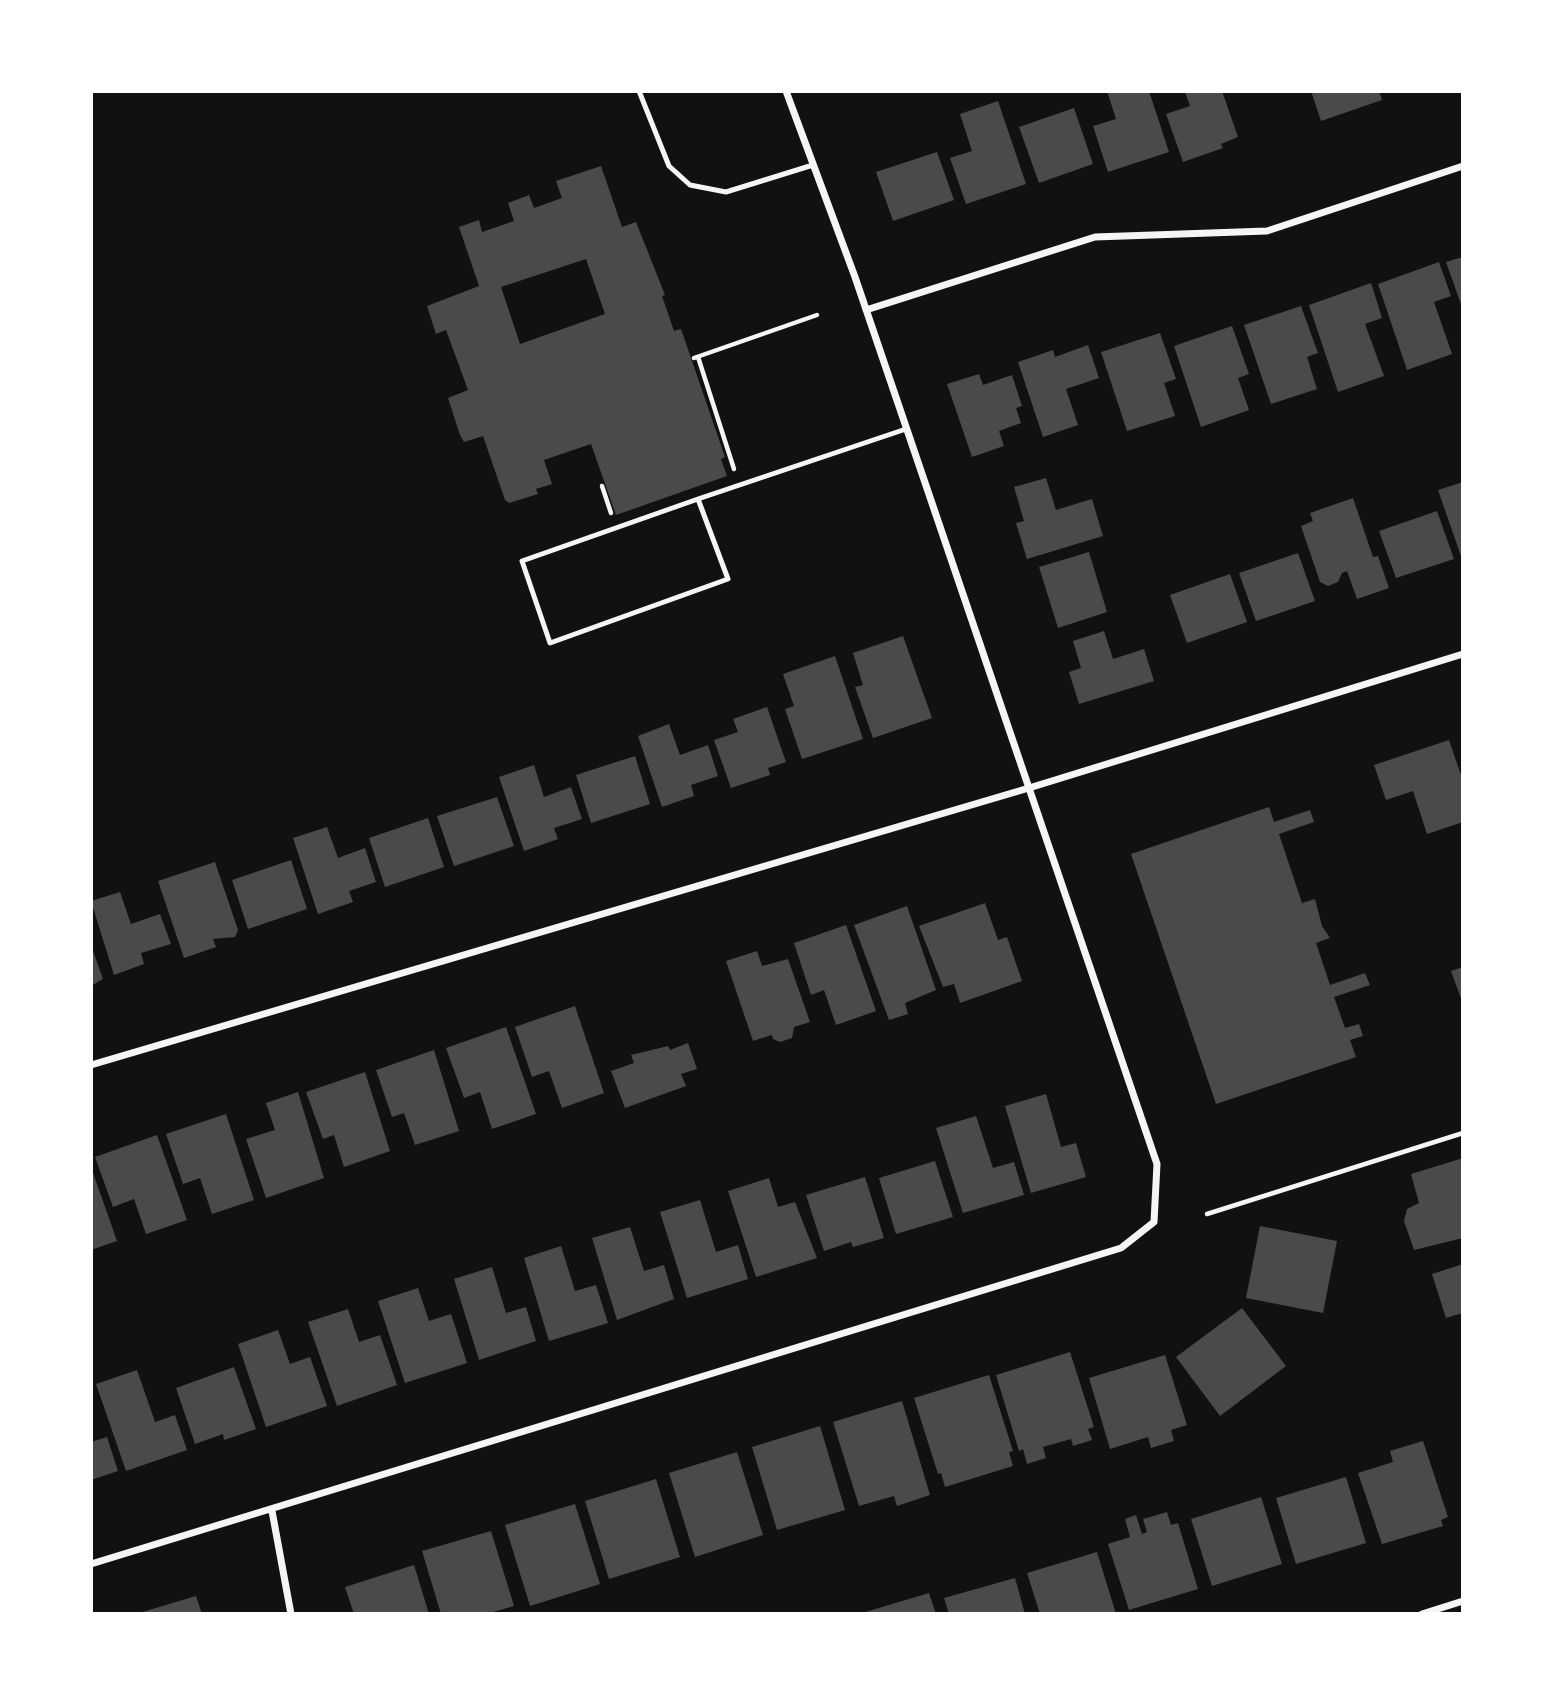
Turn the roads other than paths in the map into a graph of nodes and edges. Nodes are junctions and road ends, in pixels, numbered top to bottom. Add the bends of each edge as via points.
1 (639, 91) edge
2 (786, 91) edge
3 (813, 165) junction
4 (1463, 166) edge
5 (866, 310) junction
6 (906, 429) junction
7 (698, 499) junction
8 (1463, 654) edge
9 (1028, 788) junction
10 (91, 1065) edge
11 (272, 1511) junction
12 (91, 1564) edge
13 (1463, 1601) edge
14 (291, 1614) edge
15 (1422, 1614) edge

1 - 3 lane via 668,166 690,185 726,192
2 - 3 street
3 - 5 street
4 - 5 street via 1267,230 1095,237
5 - 6 street
6 - 7 lane
6 - 9 street
7 - 7 lane via 522,561 550,643 728,579
8 - 9 street
9 - 10 street
9 - 11 street via 1157,1164 1154,1222 1121,1248
11 - 12 street
11 - 14 street
13 - 15 street

